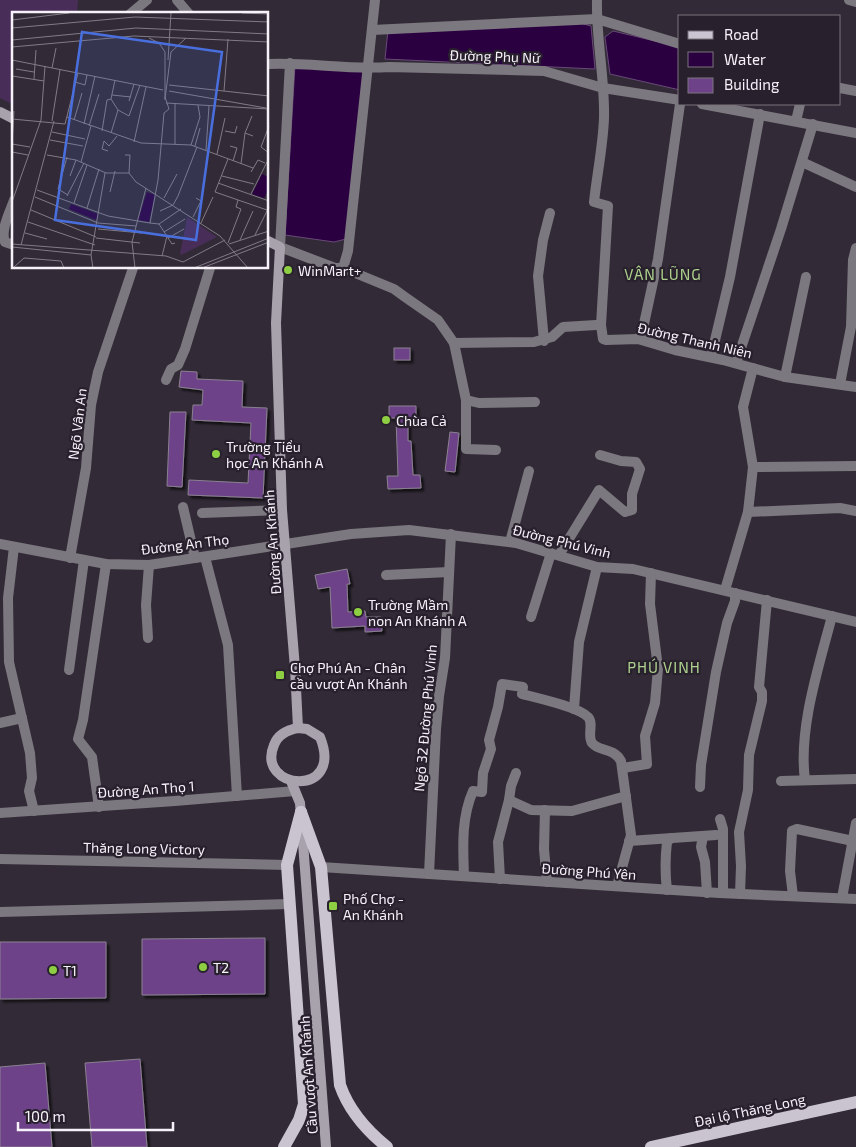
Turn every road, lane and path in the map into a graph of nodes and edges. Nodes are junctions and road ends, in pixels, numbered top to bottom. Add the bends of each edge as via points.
1 (147, 0) edge
2 (177, 0) edge
3 (375, 0) edge
4 (597, 0) edge
5 (849, 0) edge
6 (856, 2) edge
7 (132, 12) edge
8 (187, 12) edge
9 (596, 19) junction
10 (372, 30) junction
11 (678, 43) edge
12 (290, 63) junction
13 (269, 64) edge
14 (367, 69) junction
15 (603, 88) junction
16 (841, 88) edge
17 (856, 91) edge
18 (678, 100) edge
19 (680, 105) edge
20 (708, 105) edge
21 (800, 105) edge
22 (0, 112) edge
23 (760, 114) junction
24 (12, 118) edge
25 (796, 121) junction
26 (813, 124) junction
27 (856, 132) edge
28 (802, 162) junction
29 (856, 187) edge
30 (12, 206) edge
31 (550, 213) dead end
32 (269, 241) edge
33 (12, 244) edge
34 (280, 246) junction
35 (856, 248) edge
36 (343, 268) junction
37 (133, 269) edge
38 (210, 269) edge
39 (806, 277) dead end
40 (601, 326) junction
41 (638, 339) junction
42 (544, 341) junction
43 (454, 343) junction
44 (711, 357) junction
45 (736, 363) junction
46 (753, 368) junction
47 (785, 377) junction
48 (166, 380) dead end
49 (840, 384) junction
50 (856, 387) edge
51 (466, 400) junction
52 (535, 402) dead end
53 (496, 450) dead end
54 (600, 455) dead end
55 (856, 466) edge
56 (753, 467) junction
57 (529, 471) dead end
58 (184, 507) dead end
59 (282, 510) junction
60 (856, 511) edge
61 (748, 512) junction
62 (202, 513) dead end
63 (451, 534) junction
64 (510, 542) junction
65 (286, 543) junction
66 (0, 544) edge
67 (14, 547) junction
68 (555, 554) junction
69 (200, 557) junction
70 (70, 558) junction
71 (84, 560) junction
72 (106, 564) junction
73 (149, 565) junction
74 (597, 567) junction
75 (449, 572) junction
76 (651, 573) junction
77 (386, 575) dead end
78 (730, 592) junction
79 (767, 600) junction
80 (832, 616) junction
81 (531, 617) dead end
82 (856, 622) edge
83 (148, 638) dead end
84 (69, 670) dead end
85 (574, 709) junction
86 (22, 718) junction
87 (0, 723) edge
88 (298, 728) junction
89 (623, 768) junction
90 (516, 773) dead end
91 (856, 779) edge
92 (308, 780) junction
93 (805, 780) junction
94 (781, 781) dead end
95 (293, 786) junction
96 (700, 788) dead end
97 (237, 796) junction
98 (626, 796) junction
99 (509, 800) junction
100 (99, 807) junction
101 (300, 807) junction
102 (545, 810) junction
103 (34, 811) junction
104 (0, 813) edge
105 (720, 820) dead end
106 (856, 823) edge
107 (716, 835) dead end
108 (703, 836) junction
109 (671, 838) junction
110 (629, 841) junction
111 (853, 841) junction
112 (0, 859) edge
113 (287, 865) junction
114 (321, 867) junction
115 (429, 874) junction
116 (464, 876) junction
117 (500, 879) junction
118 (547, 882) junction
119 (616, 886) junction
120 (667, 890) junction
121 (707, 892) junction
122 (723, 893) junction
123 (740, 894) junction
124 (792, 896) junction
125 (842, 898) junction
126 (856, 899) edge
127 (289, 904) junction
128 (0, 912) edge
129 (856, 1102) edge
130 (284, 1147) edge
131 (326, 1147) edge
132 (387, 1147) edge
133 (652, 1147) edge

1 - 7 street
2 - 8 street
3 - 10 street
4 - 9 street
5 - 6 street
9 - 10 street
9 - 11 street
9 - 15 street
10 - 14 street
12 - 13 street, Đường Phụ Nữ
12 - 14 street, Đường Phụ Nữ
12 - 34 street
14 - 15 street, Đường Phụ Nữ via 544,71
14 - 36 street via 348,251
15 - 18 street, Đường Phụ Nữ
15 - 40 street via 604,119 594,202 608,206
16 - 17 street
19 - 41 street via 658,259
20 - 23 street
21 - 25 street
22 - 24 street
23 - 25 street
23 - 44 street via 732,268
25 - 26 street
26 - 27 street
26 - 28 street
28 - 29 street
28 - 45 street
30 - 33 street via 3,234 4,242
31 - 42 street via 538,276
32 - 34 street
34 - 36 street via 335,268
34 - 59 street, Đường An Khánh via 276,324
35 - 49 street via 851,327
36 - 43 street via 406,297 438,320
37 - 70 street, Ngõ Vân An via 98,372
38 - 48 street via 185,349
39 - 47 street
40 - 41 street, Đường Thanh Niên via 603,339
40 - 42 street via 563,327
41 - 44 street, Đường Thanh Niên
42 - 43 street
43 - 51 street
44 - 45 street, Đường Thanh Niên
45 - 46 street, Đường Thanh Niên
46 - 47 street, Đường Thanh Niên
46 - 56 street via 743,407
47 - 49 street, Đường Thanh Niên
49 - 50 street, Đường Thanh Niên
51 - 52 street via 479,403
51 - 53 street via 466,449
54 - 68 street via 636,462 640,469 632,494 632,510 625,512 599,490
55 - 56 street
56 - 61 street
57 - 64 street
58 - 69 street
59 - 62 street
59 - 65 street, Đường An Khánh
60 - 61 street via 840,508
61 - 78 street
63 - 64 street, Đường Phú Vinh
63 - 65 street, Đường Phú Vinh via 409,530
63 - 75 street, Ngõ 32 Đường Phú Vinh
64 - 68 street, Đường Phú Vinh
65 - 69 street, Đường An Thọ
65 - 88 street, Đường An Khánh
66 - 67 street, Đường An Thọ
67 - 70 street, Đường An Thọ
67 - 86 street via 8,598 8,662
68 - 74 street, Đường Phú Vinh
68 - 81 street
69 - 73 street, Đường An Thọ
69 - 97 street via 228,645
70 - 71 street, Đường An Thọ
71 - 72 street, Đường An Thọ
71 - 84 street
72 - 73 street, Đường An Thọ
72 - 100 street via 78,739 92,757
73 - 83 street
74 - 76 street, Đường Phú Vinh
74 - 85 street via 579,642
75 - 77 street
75 - 115 street, Ngõ 32 Đường Phú Vinh via 445,658 436,729
76 - 78 street, Đường Phú Vinh
76 - 89 street via 650,604 658,668 655,703 645,736 647,764
78 - 79 street, Đường Phú Vinh
78 - 96 street via 735,601 716,672
79 - 80 street, Đường Phú Vinh
79 - 123 street via 759,686 762,701 739,832
80 - 82 street, Đường Phú Vinh
80 - 93 street via 808,714 804,745
85 - 89 street via 590,720 590,736 595,746 616,753
85 - 116 street via 522,694 523,687 502,684 482,792 473,791 467,810 463,842
86 - 87 street
86 - 103 street via 30,753 30,792
88 - 92 street via 320,737 325,752 321,770
88 - 95 street via 278,738 272,752 274,767
89 - 98 street
90 - 99 street
91 - 93 street
92 - 95 street
92 - 101 street
93 - 94 street
95 - 97 street, Đường An Thọ 1
95 - 101 street
97 - 100 street, Đường An Thọ 1
98 - 102 street via 572,811
98 - 110 street
99 - 102 street via 531,810
99 - 117 street via 498,842
100 - 103 street, Đường An Thọ 1
101 - 113 main road
101 - 114 main road
101 - 131 street, Cầu vượt An Khánh
102 - 118 street
103 - 104 street, Đường An Thọ 1
105 - 122 street via 724,829
106 - 111 street
107 - 108 street
108 - 109 street
108 - 121 street via 701,847
109 - 110 street
109 - 120 street via 667,842
110 - 119 street
111 - 124 street via 798,829 792,831
111 - 125 street
112 - 113 street, Thăng Long Victory
113 - 127 main road
114 - 115 street, Đường Phú Yên
114 - 132 main road via 340,1085 345,1099 370,1134
115 - 116 street, Đường Phú Yên
116 - 117 street, Đường Phú Yên
117 - 118 street, Đường Phú Yên
118 - 119 street, Đường Phú Yên
119 - 120 street, Đường Phú Yên
120 - 121 street, Đường Phú Yên
121 - 122 street, Đường Phú Yên
122 - 123 street, Đường Phú Yên
123 - 124 street, Đường Phú Yên
124 - 125 street, Đường Phú Yên
125 - 126 street, Đường Phú Yên
127 - 128 street
127 - 130 main road via 304,1104
129 - 133 main road, Đại lộ Thăng Long

